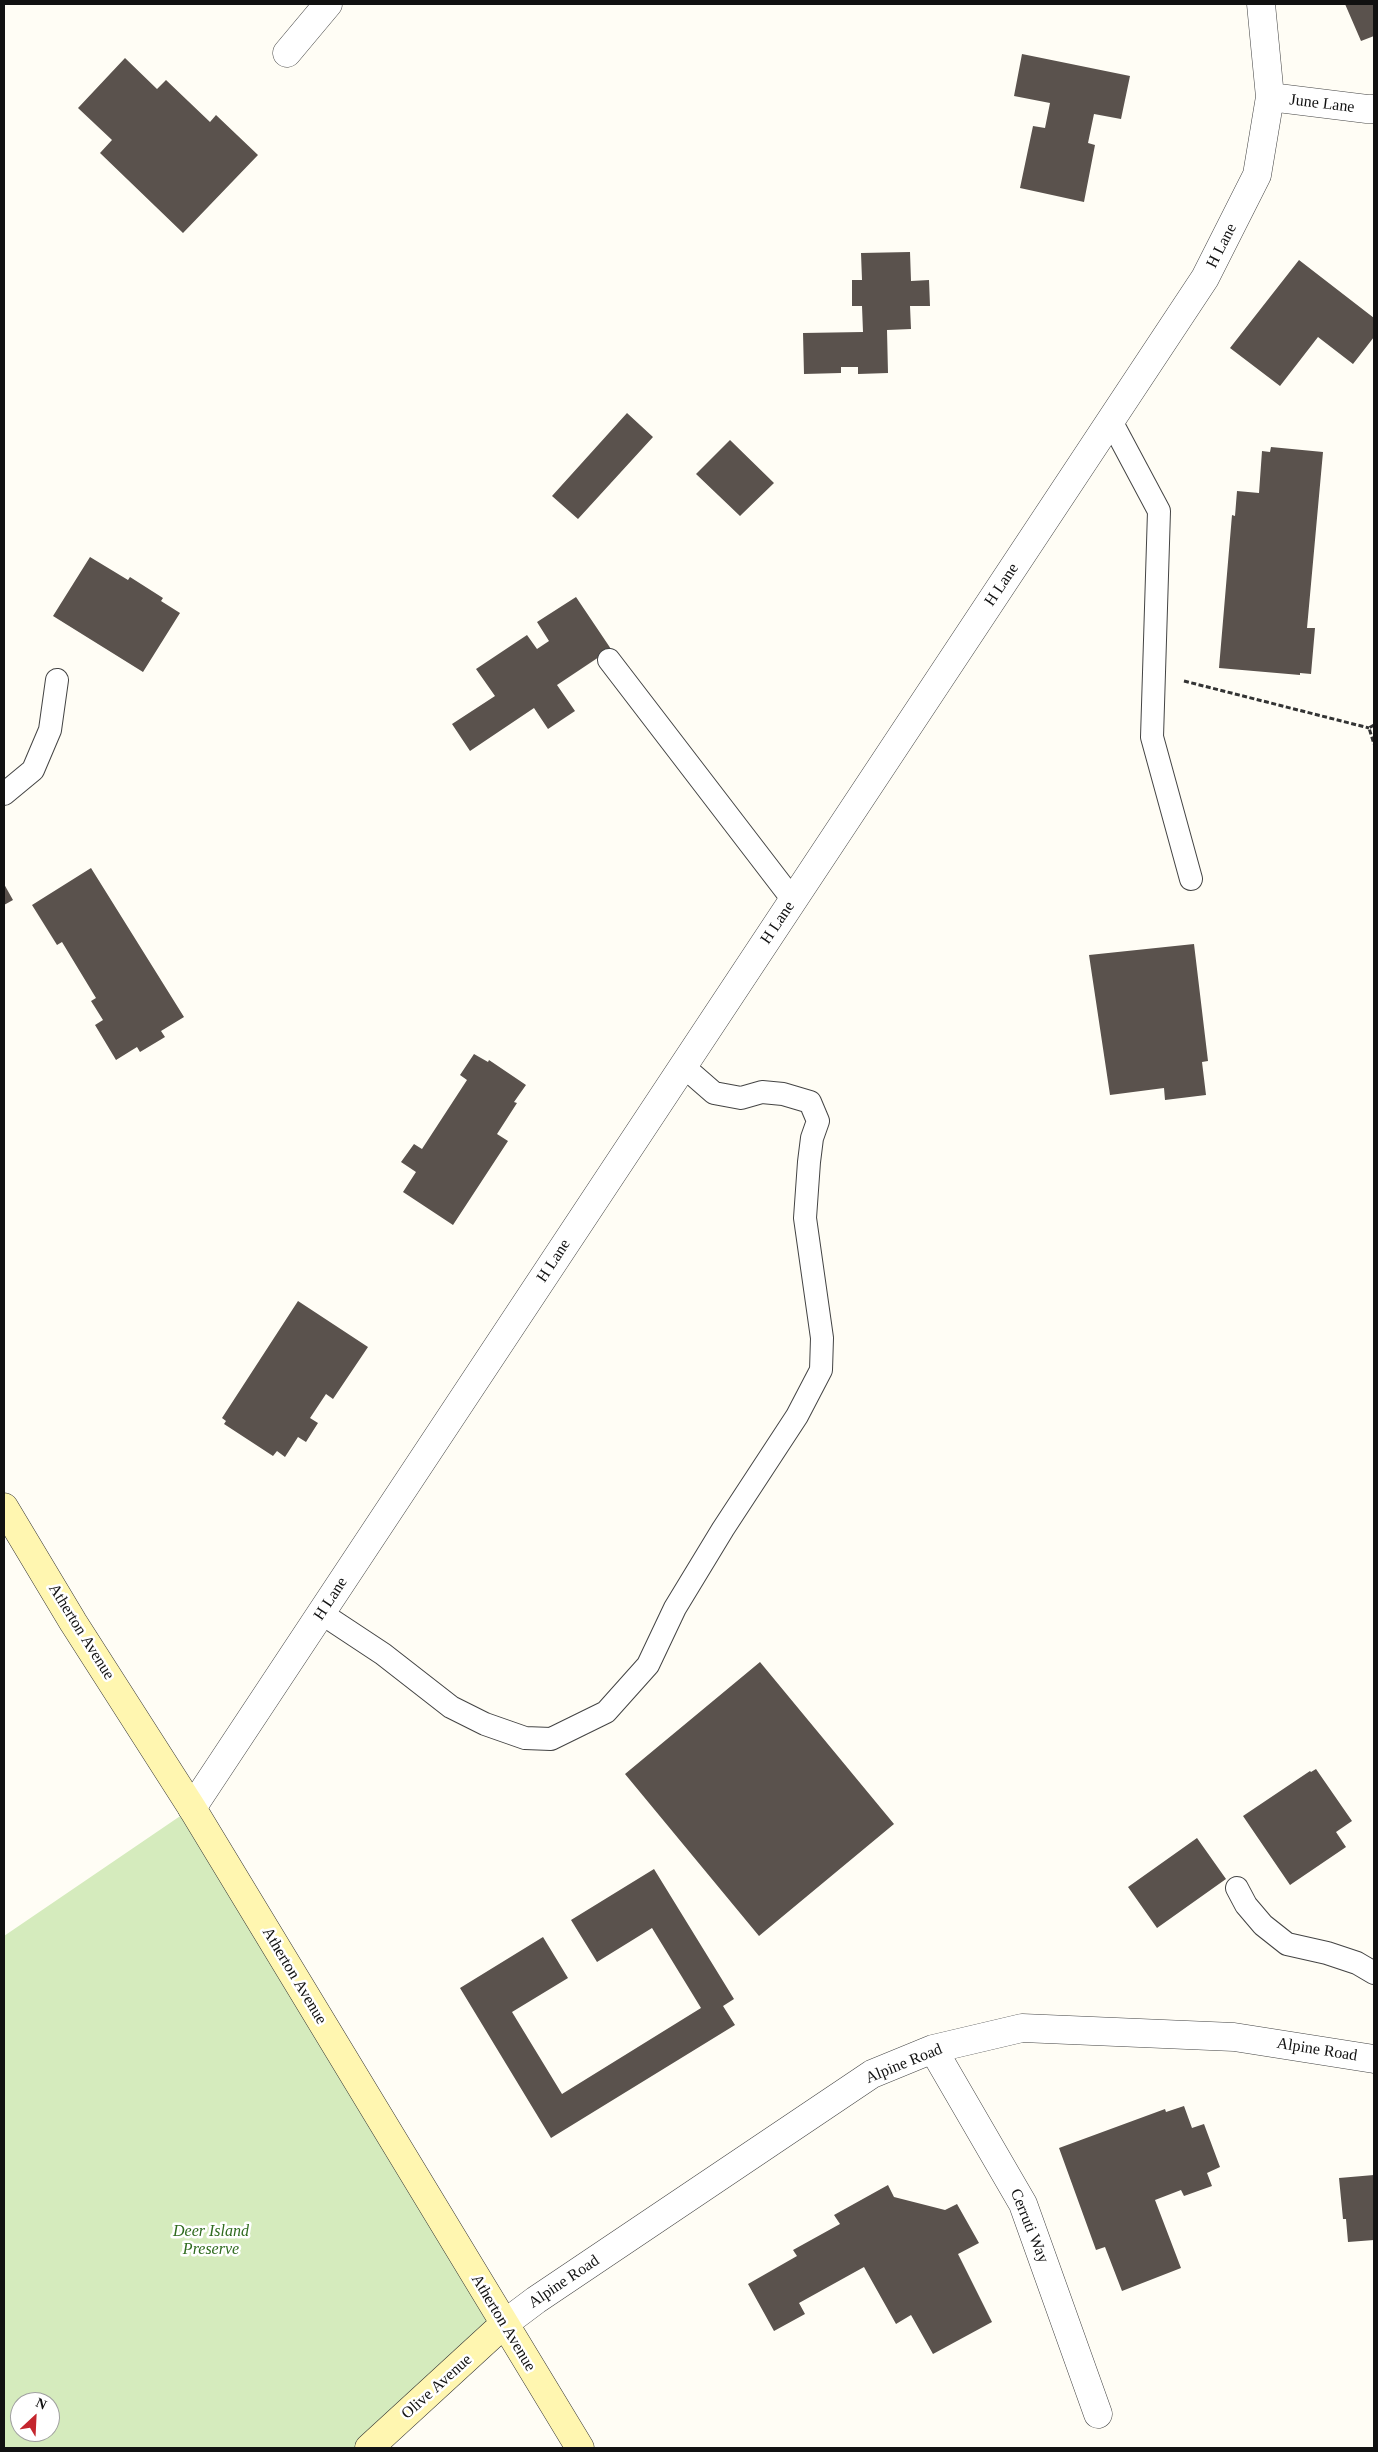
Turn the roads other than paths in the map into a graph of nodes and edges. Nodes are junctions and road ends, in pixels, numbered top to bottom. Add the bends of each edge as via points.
1 (328, 4) edge
2 (1261, 4) edge
3 (287, 53) dead end
4 (1270, 97) junction
5 (1374, 108) edge
6 (1111, 421) junction
7 (609, 660) dead end
8 (57, 680) dead end
9 (4, 794) edge
10 (1191, 879) dead end
11 (794, 900) junction
12 (683, 1066) junction
13 (4, 1506) edge
14 (321, 1614) junction
15 (192, 1808) junction
16 (1237, 1888) dead end
17 (1374, 1973) edge
18 (933, 2049) junction
19 (1374, 2059) edge
20 (504, 2324) junction
21 (1098, 2414) dead end
22 (369, 2448) edge
23 (580, 2448) edge

1 - 3 street
2 - 4 street, H Lane
4 - 5 street, June Lane via 1366,110
4 - 6 street, H Lane via 1257,175 1205,278
6 - 10 lane via 1159,511 1152,738
6 - 11 street, H Lane
7 - 11 lane
8 - 9 lane via 50,730 33,770
11 - 12 street, H Lane
12 - 14 street, H Lane
12 - 14 lane via 714,1094 742,1098 762,1092 810,1102 818,1121 811,1146 804,1218 822,1338 821,1370 797,1416 675,1608 648,1665 606,1712 551,1739 524,1738 451,1707 383,1654
13 - 15 main road, Atherton Avenue
14 - 15 street, H Lane
15 - 20 main road, Atherton Avenue
16 - 17 lane via 1263,1925 1287,1944 1357,1963
18 - 19 street, Alpine Road via 1022,2028 1234,2037
18 - 20 street, Alpine Road via 872,2074
18 - 21 street, Cerruti Way via 1023,2204
20 - 22 main road, Olive Avenue
20 - 23 main road, Atherton Avenue

